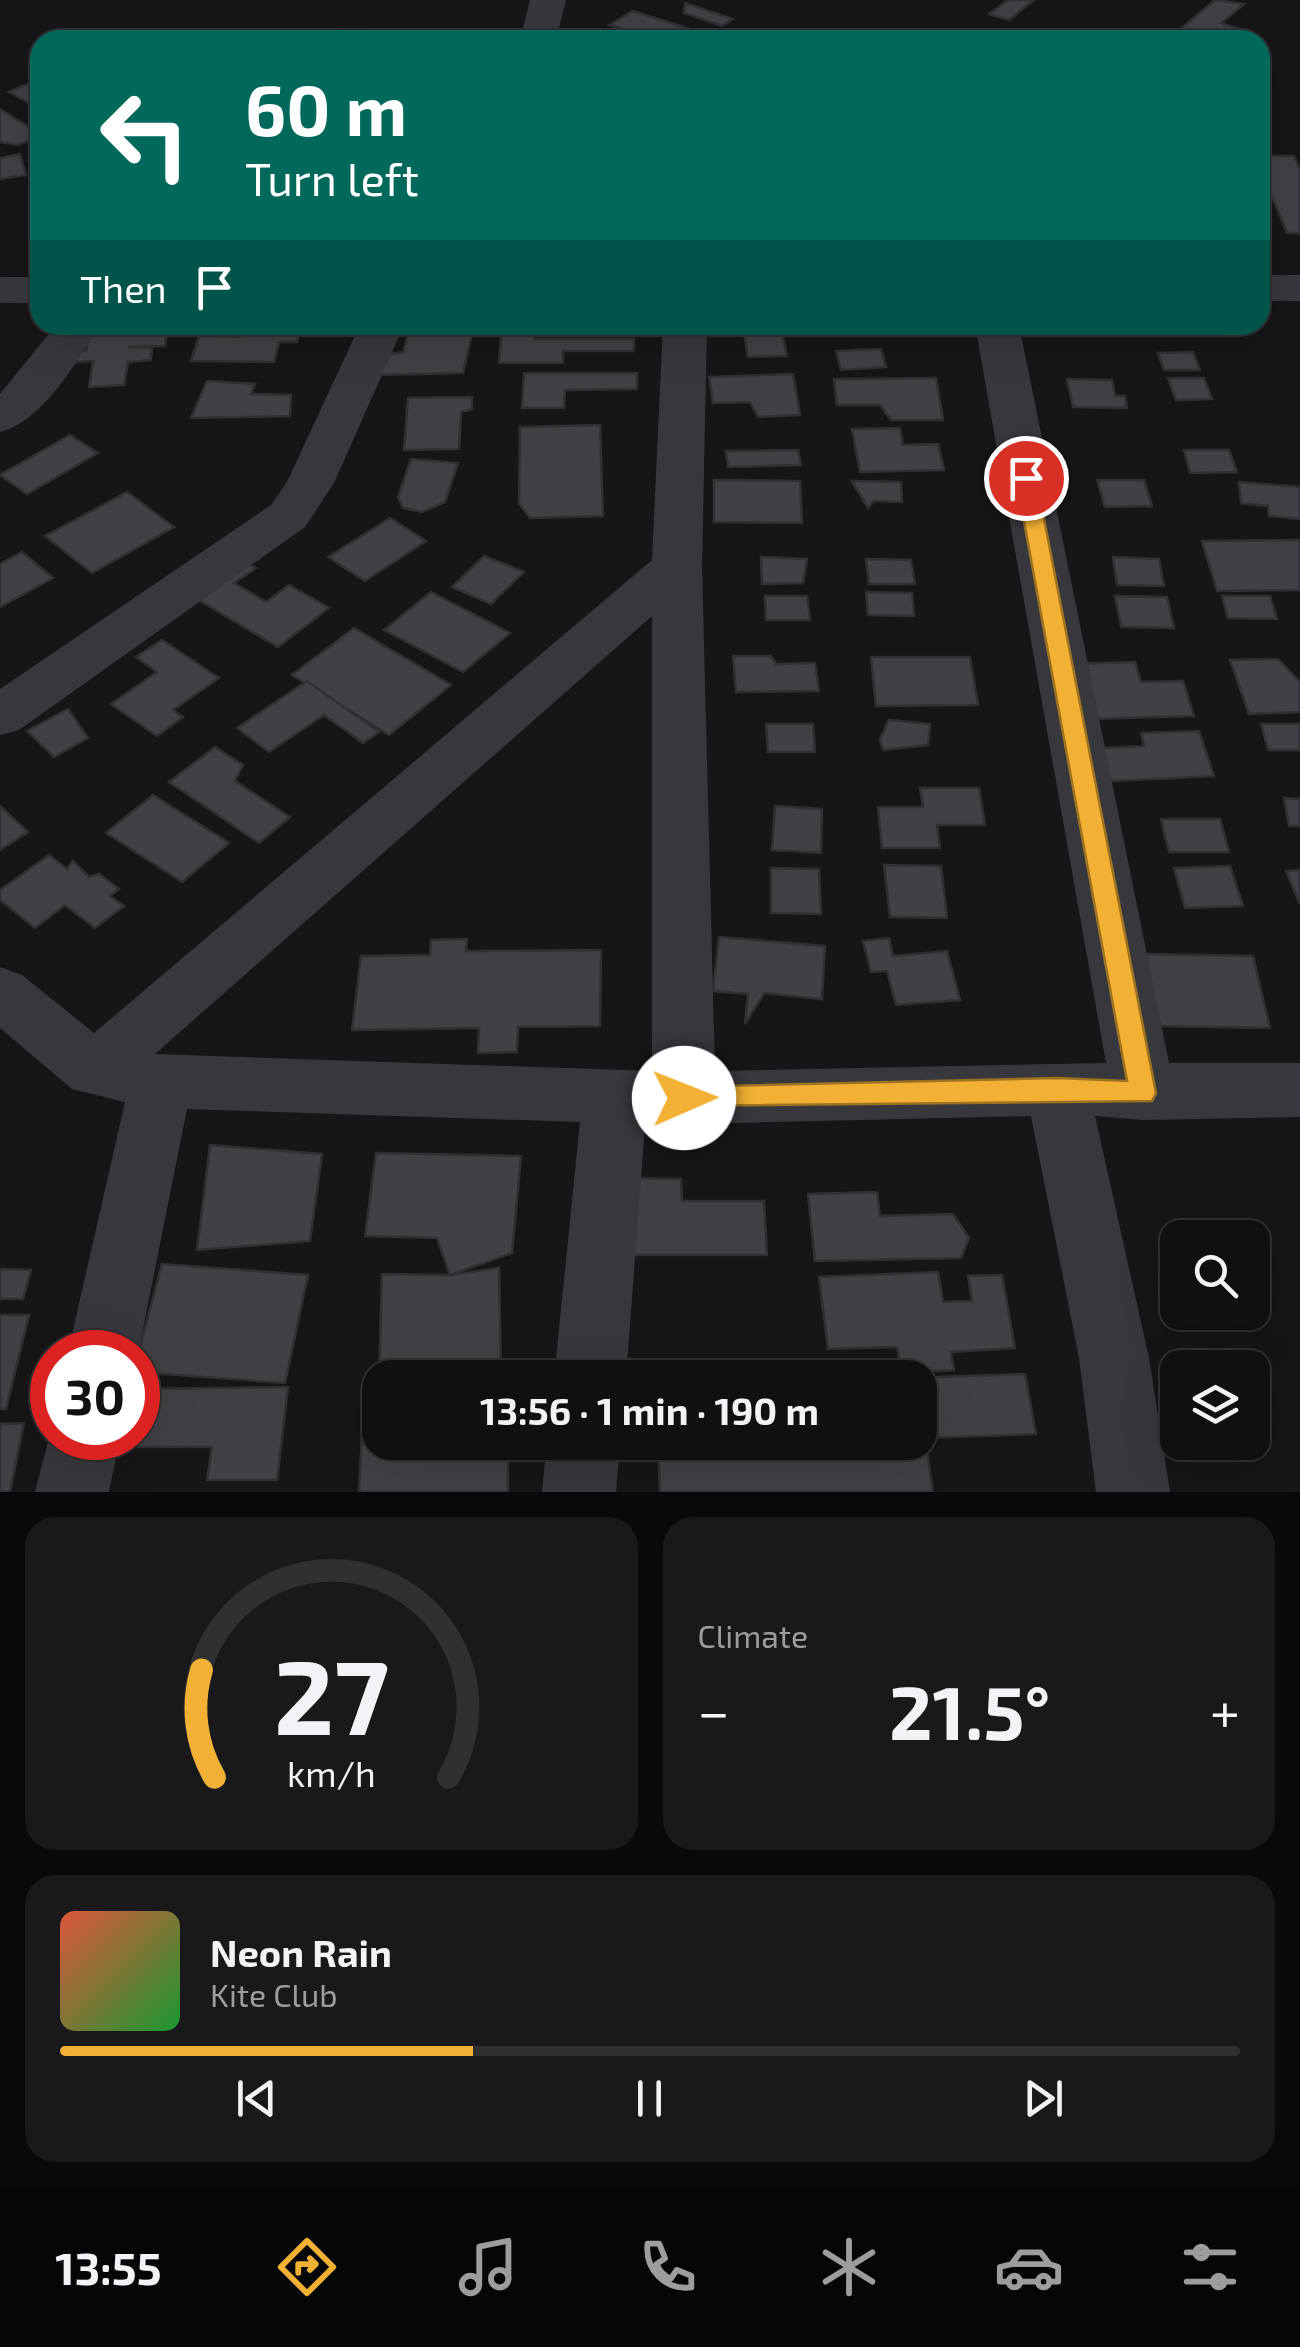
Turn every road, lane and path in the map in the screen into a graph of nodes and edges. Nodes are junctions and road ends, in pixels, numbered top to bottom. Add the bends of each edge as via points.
1 (548, 0) edge
2 (540, 30) edge
3 (1270, 288) edge
4 (1300, 288) edge
5 (0, 290) edge
6 (30, 290) edge
7 (71, 335) edge
8 (377, 335) edge
9 (685, 335) edge
10 (999, 335) edge
11 (0, 418) edge
12 (677, 566) junction
13 (0, 716) edge
14 (0, 992) edge
15 (94, 1070) junction
16 (161, 1082) junction
17 (1057, 1089) junction
18 (1300, 1090) edge
19 (1143, 1093) junction
20 (615, 1098) junction
21 (684, 1098) junction
22 (107, 1330) edge
23 (592, 1360) edge
24 (79, 1460) edge
25 (583, 1460) edge
26 (72, 1492) edge
27 (580, 1492) edge
28 (1132, 1492) edge

1 - 2 street
3 - 4 street
5 - 6 street
7 - 11 street
8 - 13 street via 310,483 288,516
9 - 12 street
10 - 19 street
12 - 15 street
12 - 21 street
14 - 15 street
15 - 16 street
16 - 20 street
16 - 22 street
17 - 19 street
17 - 21 street
17 - 28 street via 1114,1358
18 - 19 street
20 - 21 street
20 - 23 street
24 - 26 street
25 - 27 street

